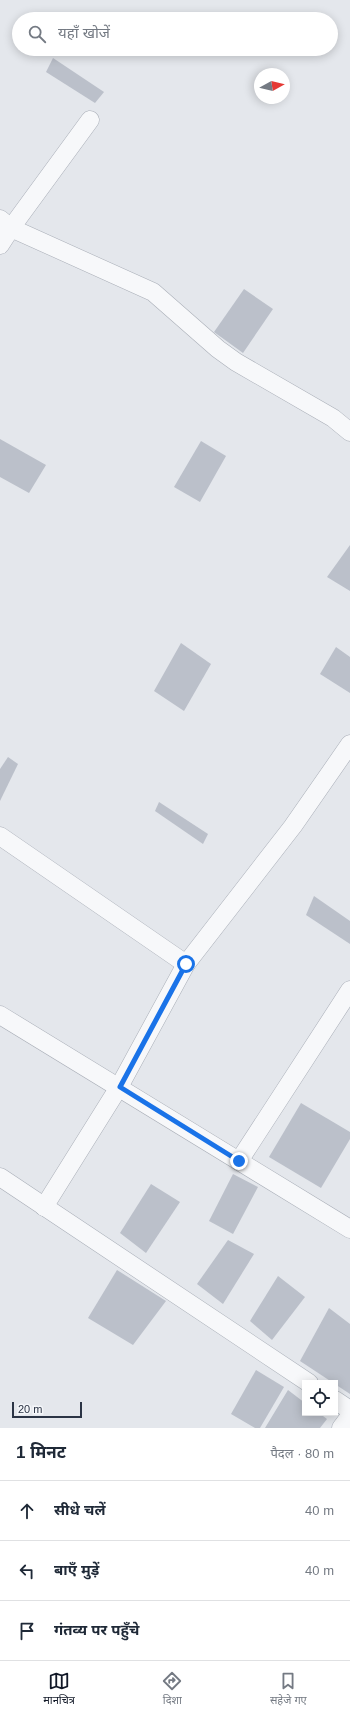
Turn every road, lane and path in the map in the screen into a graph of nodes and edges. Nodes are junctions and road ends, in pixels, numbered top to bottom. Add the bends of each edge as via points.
1 (90, 120) dead end
2 (5, 223) edge
3 (0, 245) edge
4 (350, 432) edge
5 (350, 744) edge
6 (0, 836) edge
7 (186, 964) junction
8 (350, 990) edge
9 (0, 1015) edge
10 (120, 1087) junction
11 (239, 1161) junction
12 (0, 1177) edge
13 (44, 1207) junction
14 (350, 1229) edge
15 (304, 1380) edge
16 (338, 1402) edge
17 (350, 1410) edge
18 (350, 1416) edge
19 (341, 1428) edge

1 - 2 street
2 - 3 street
2 - 4 street via 153,292 236,362 333,418
5 - 7 street via 293,826
6 - 7 street
7 - 10 street
8 - 11 street
9 - 10 street
10 - 11 street
10 - 13 street
11 - 14 street
12 - 13 street
13 - 15 street
16 - 17 street
18 - 19 street

